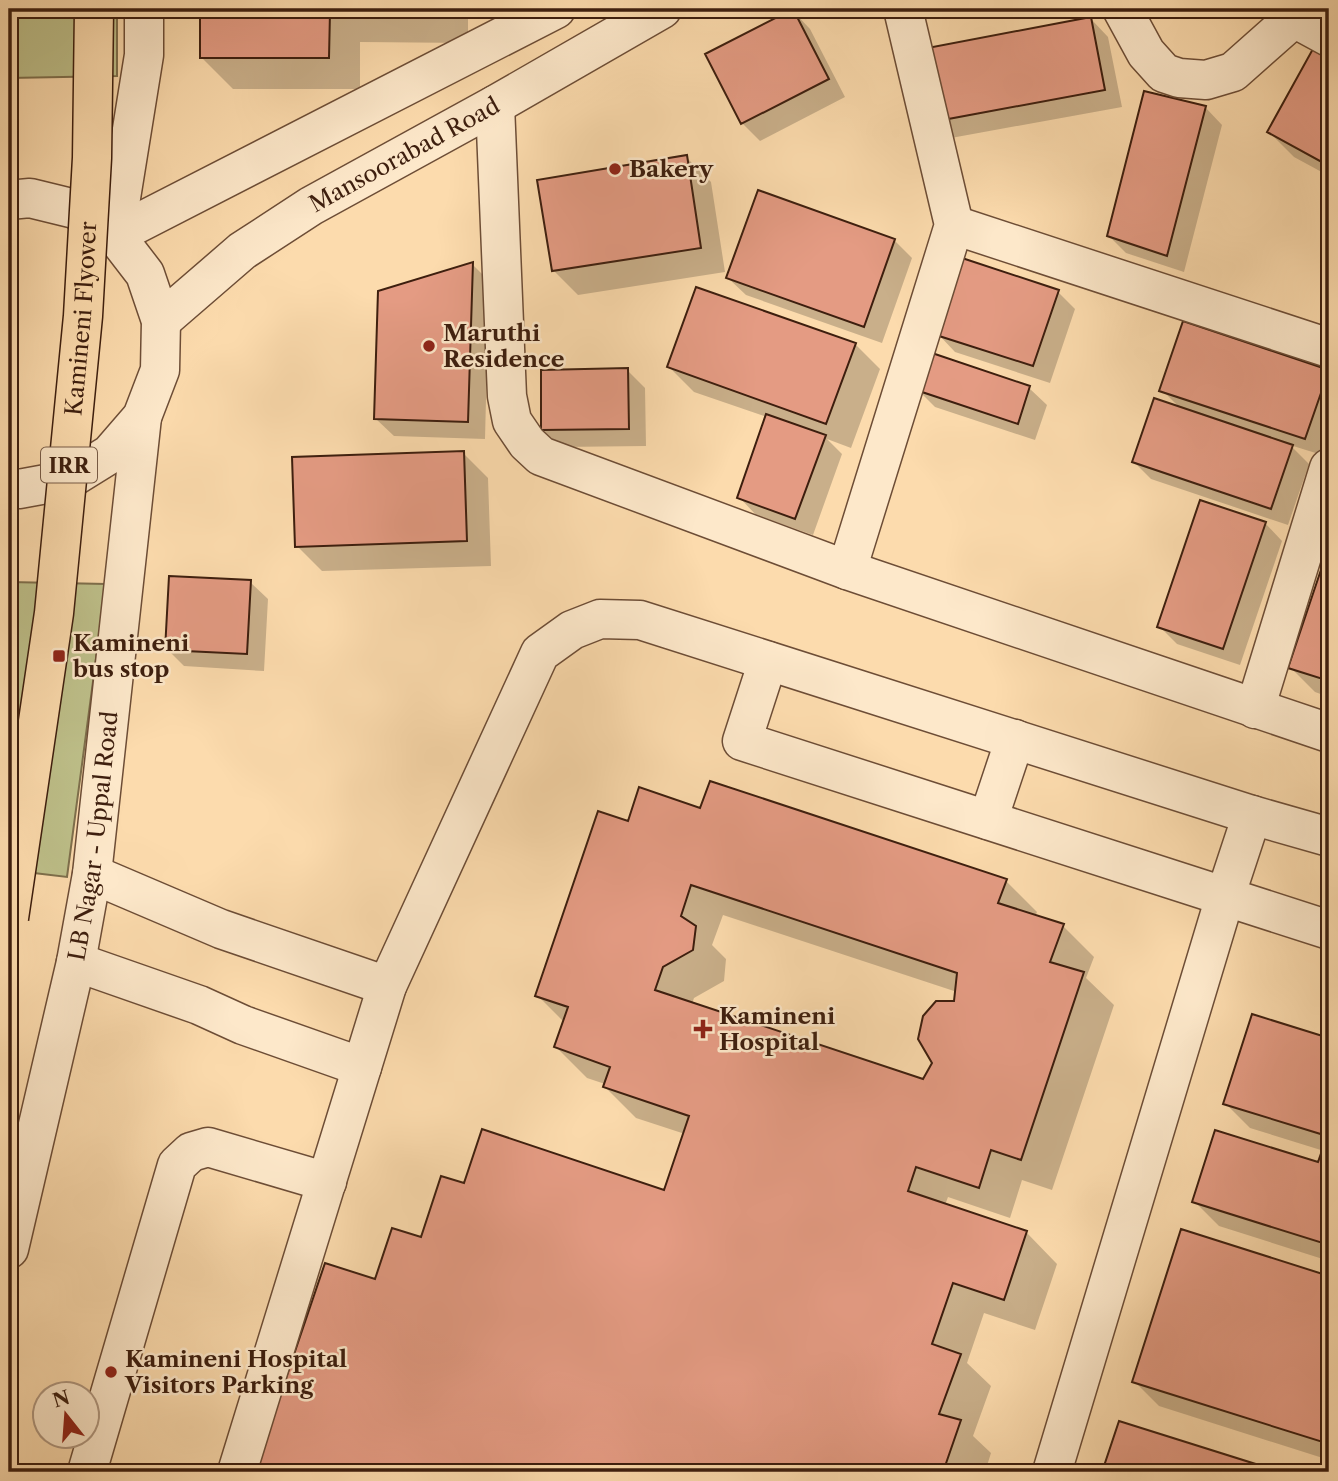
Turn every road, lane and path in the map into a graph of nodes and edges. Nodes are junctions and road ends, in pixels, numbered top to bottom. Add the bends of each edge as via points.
1 (94, 9) edge
2 (144, 9) edge
3 (556, 9) edge
4 (662, 9) edge
5 (903, 9) edge
6 (1122, 9) edge
7 (1300, 13) edge
8 (625, 18) edge
9 (1329, 37) edge
10 (495, 105) junction
11 (9, 200) edge
12 (954, 225) junction
13 (115, 235) junction
14 (161, 321) junction
15 (1329, 348) edge
16 (142, 417) junction
17 (1329, 468) edge
18 (9, 487) edge
19 (847, 570) junction
20 (768, 660) junction
21 (1255, 709) junction
22 (1329, 733) edge
23 (1015, 739) junction
24 (1252, 815) junction
25 (988, 820) junction
26 (1329, 837) edge
27 (92, 874) junction
28 (1225, 897) junction
29 (9, 918) edge
30 (1329, 930) edge
31 (76, 962) junction
32 (387, 986) junction
33 (362, 1067) junction
34 (327, 1182) junction
35 (9, 1250) edge
36 (87, 1472) edge
37 (237, 1472) edge
38 (1052, 1472) edge

1 - 29 highway, Kamineni Flyover / IRR, bridge via 92,158 82,330 54,613
2 - 13 street via 144,55
3 - 13 street
4 - 8 street, Mansoorabad Road
5 - 12 street
6 - 7 street via 1146,53 1164,73 1206,80 1233,72
7 - 9 street
8 - 10 street, Mansoorabad Road
10 - 14 street, Mansoorabad Road via 311,206 242,251
10 - 19 street via 507,396 512,421 527,443 541,456
11 - 13 street via 30,198 75,209
12 - 15 street
12 - 19 street
13 - 14 street via 145,274
14 - 16 street via 160,370
16 - 18 street via 110,454 68,480
16 - 27 street, LB Nagar - Uppal Road
17 - 21 street
19 - 21 street
20 - 23 street
20 - 25 street via 742,741
20 - 32 street via 640,620 600,619 572,629 540,653
21 - 22 street
23 - 24 street
23 - 25 street
24 - 26 street
24 - 28 street
25 - 28 street
27 - 31 street, LB Nagar - Uppal Road
27 - 32 street via 221,929
28 - 30 street
28 - 38 street
31 - 33 street
31 - 35 street, LB Nagar - Uppal Road
32 - 33 street
33 - 34 street
34 - 36 street via 208,1147 191,1152 177,1165
34 - 37 street

